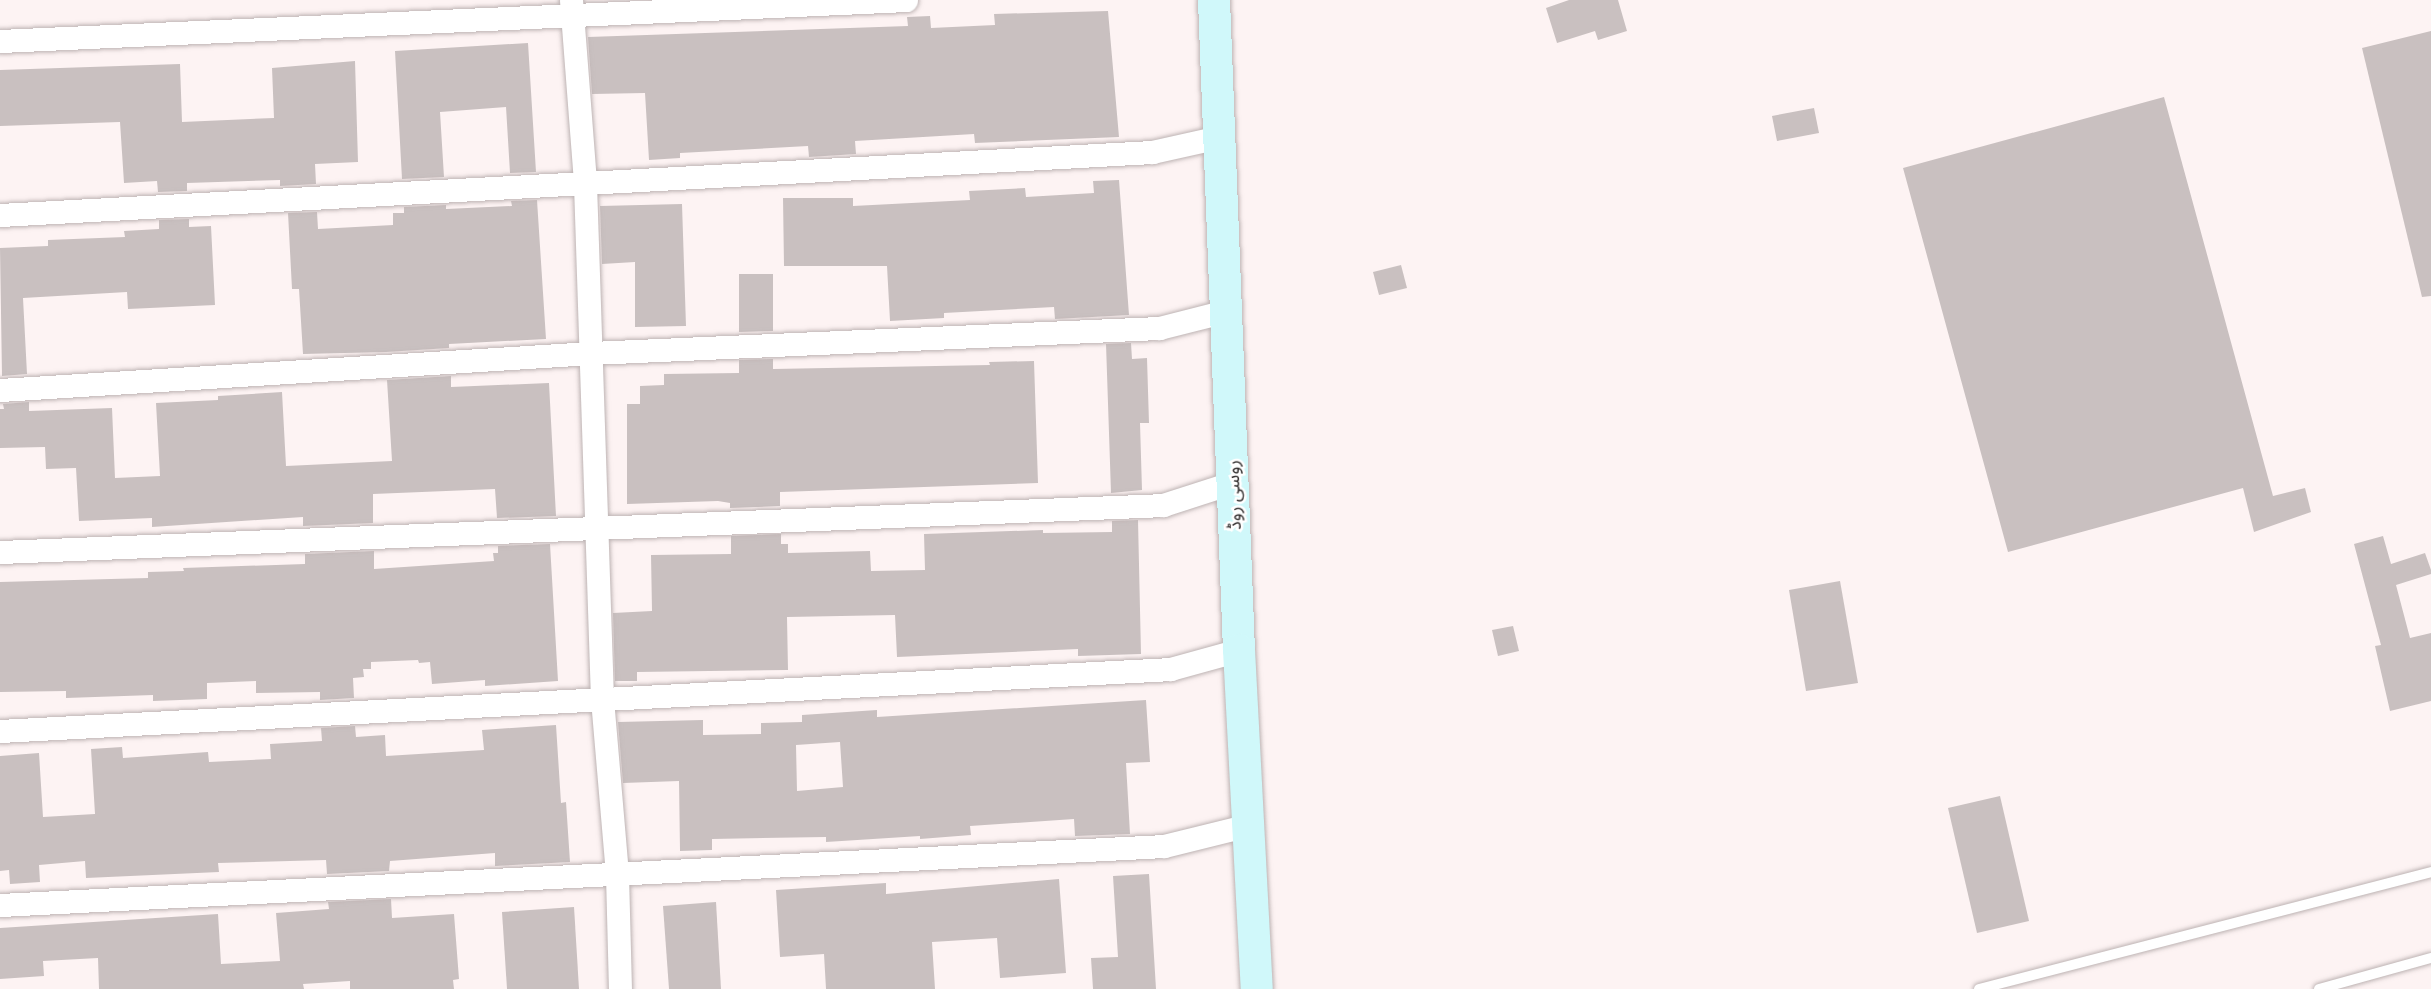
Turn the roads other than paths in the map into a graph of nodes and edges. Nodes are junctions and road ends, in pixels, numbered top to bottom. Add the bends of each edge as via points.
1 (906, 0) edge
2 (1214, 0) edge
3 (572, 7) edge
4 (0, 41) edge
5 (1219, 136) junction
6 (585, 184) junction
7 (0, 215) edge
8 (1226, 311) junction
9 (591, 353) junction
10 (0, 390) edge
11 (1234, 482) junction
12 (597, 529) junction
13 (0, 552) edge
14 (1239, 650) junction
15 (602, 699) junction
16 (0, 731) edge
17 (1249, 825) junction
18 (2431, 872) edge
19 (617, 875) junction
20 (0, 905) edge
21 (2431, 958) edge
22 (620, 989) edge
23 (1257, 989) edge
24 (1979, 989) edge
25 (2319, 989) edge

1 - 3 street
2 - 5 main road, روسی روڈ
3 - 4 street
3 - 6 street
5 - 6 street via 1152,152
5 - 8 main road, روسی روڈ
6 - 7 street
6 - 9 street
8 - 9 street via 1159,328
8 - 11 main road, روسی روڈ
9 - 10 street
9 - 12 street
11 - 12 street via 1163,505
11 - 14 main road, روسی روڈ
12 - 13 street
12 - 15 street
14 - 15 street via 1170,668
14 - 17 main road, روسی روڈ
15 - 16 street
15 - 19 street
17 - 19 street via 1164,846
17 - 23 main road, روسی روڈ
18 - 24 lane
19 - 20 street
19 - 22 street
21 - 25 lane

